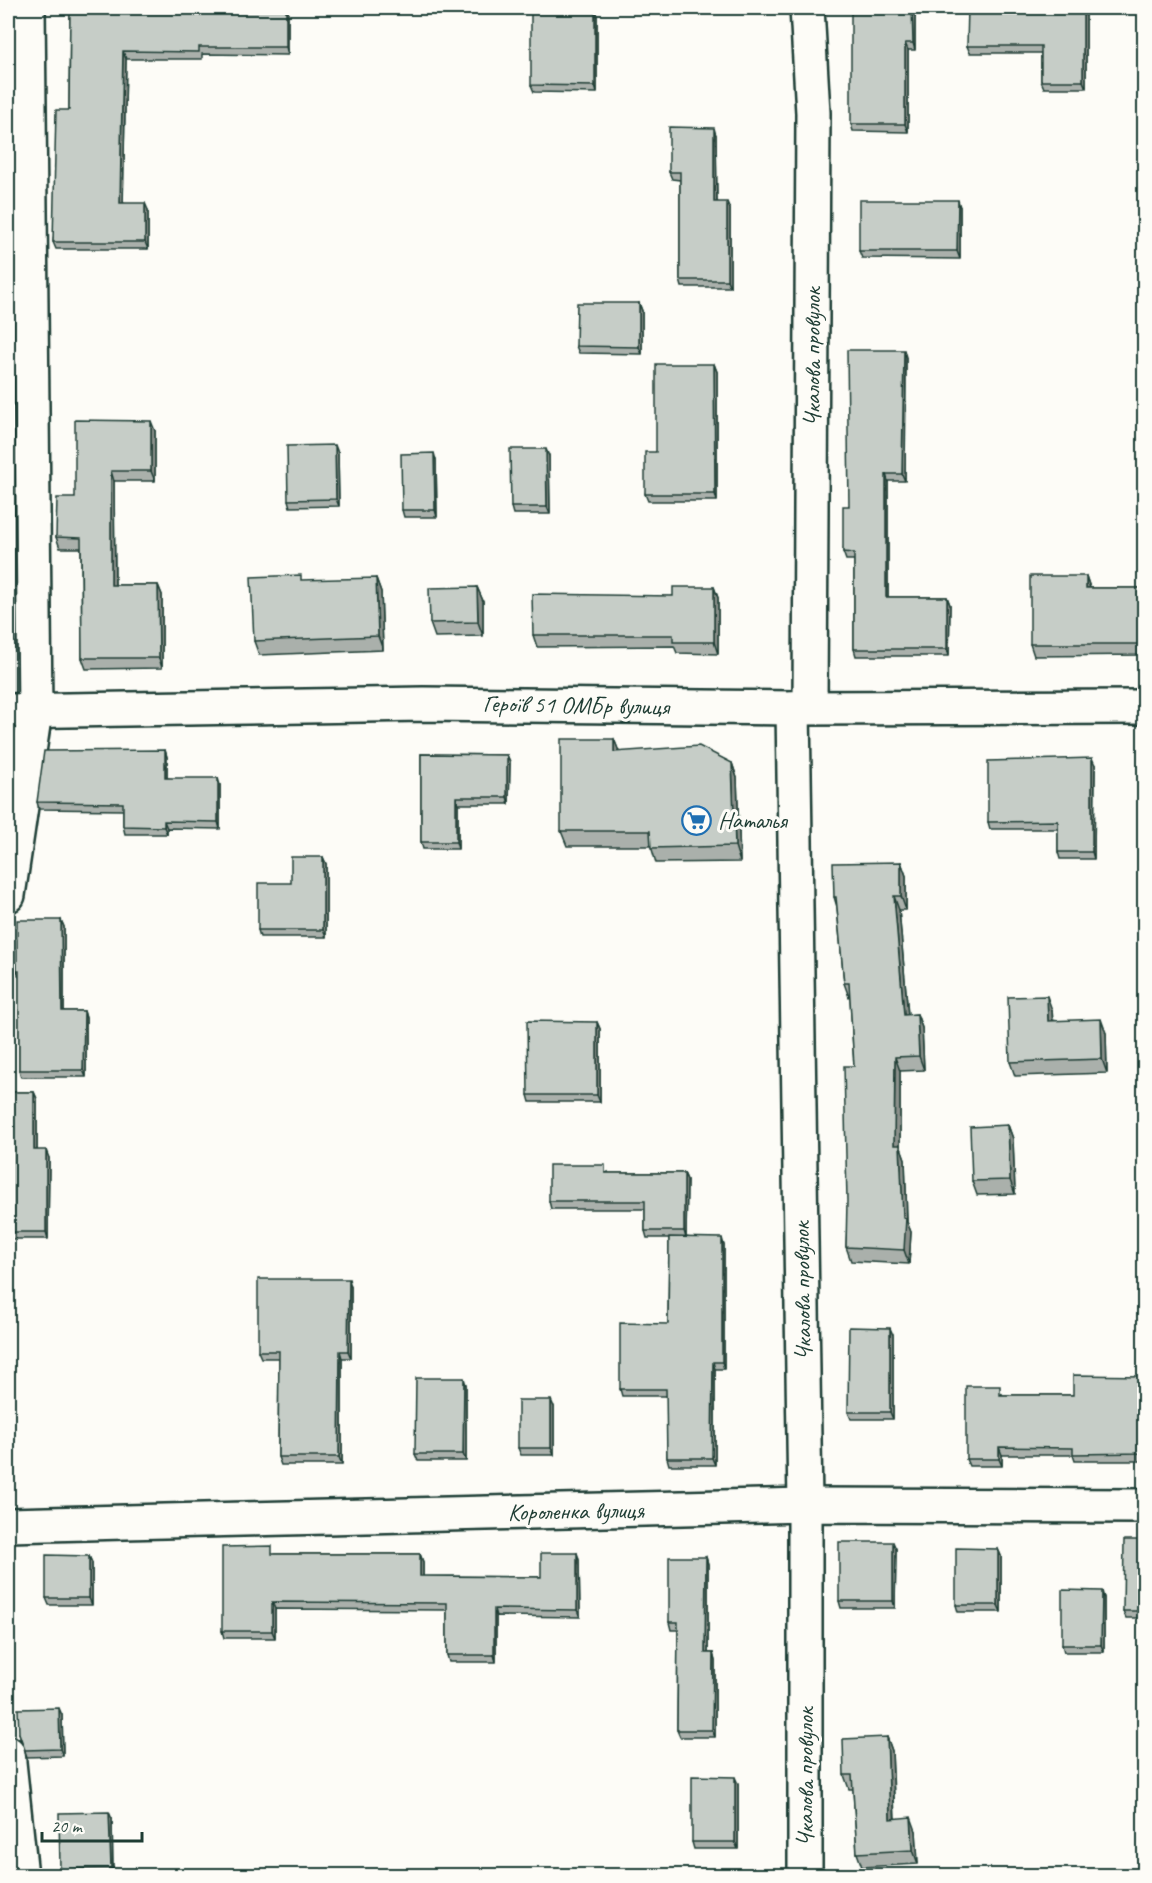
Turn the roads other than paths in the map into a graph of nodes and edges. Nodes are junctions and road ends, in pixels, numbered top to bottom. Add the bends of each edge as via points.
1 (28, 8) edge
2 (807, 8) edge
3 (802, 707) junction
4 (1144, 707) edge
5 (21, 711) edge
6 (8, 895) edge
7 (805, 1505) junction
8 (1144, 1506) edge
9 (8, 1525) edge
10 (8, 1753) edge
11 (21, 1875) edge
12 (805, 1875) edge

1 - 5 street
2 - 3 street, Чкалова провулок via 813,113
3 - 4 street, Героїв 51 ОМБр вулиця
3 - 5 street, Героїв 51 ОМБр вулиця via 423,704
3 - 7 street, Чкалова провулок
5 - 6 street
7 - 8 street, Короленка вулиця
7 - 9 street, Короленка вулиця
7 - 12 street, Чкалова провулок
10 - 11 street

